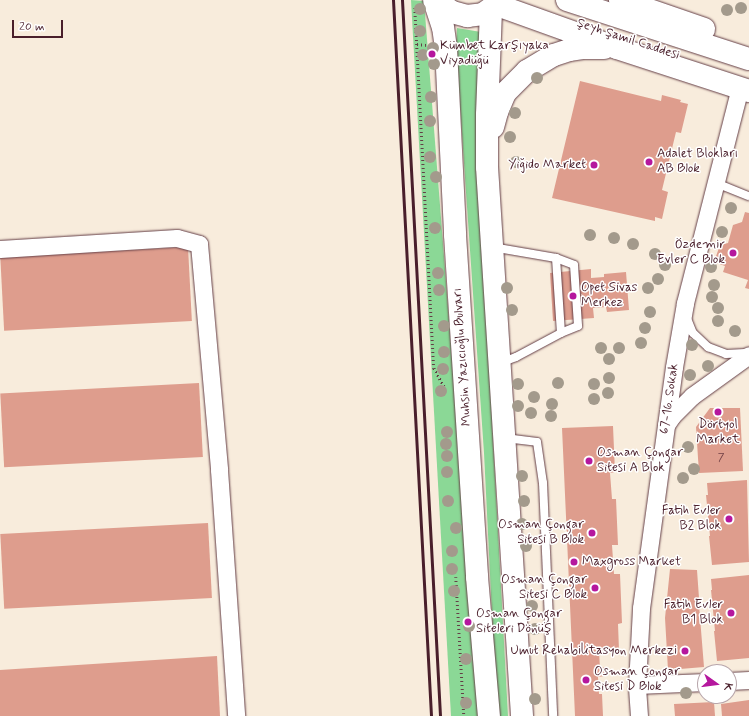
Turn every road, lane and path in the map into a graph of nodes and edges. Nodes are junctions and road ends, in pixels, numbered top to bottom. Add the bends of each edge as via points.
1 (415, 0) edge
2 (435, 0) edge
3 (567, 0) edge
4 (620, 0) edge
5 (499, 4) edge
6 (749, 44) edge
7 (617, 48) junction
8 (749, 59) edge
9 (746, 86) edge
10 (487, 167) junction
11 (716, 184) junction
12 (749, 196) edge
13 (492, 247) junction
14 (0, 249) edge
15 (556, 258) junction
16 (685, 304) junction
17 (561, 333) junction
18 (749, 353) edge
19 (499, 363) junction
20 (446, 393) dead end
21 (666, 426) junction
22 (504, 438) junction
23 (456, 575) dead end
24 (749, 680) edge
25 (737, 681) edge
26 (697, 682) edge
27 (637, 685) junction
28 (236, 716) edge
29 (464, 716) edge
30 (488, 716) edge
31 (522, 716) edge
32 (553, 716) edge
33 (639, 716) edge

1 - 20 path via 434,368
2 - 5 main road, Muhsin Yazıcıoğlu Bulvarı via 459,15 476,16
2 - 30 main road, Muhsin Yazıcıoğlu Bulvarı via 446,48 455,235
3 - 8 main road, Şeyh Şamil Caddesi
4 - 6 main road
5 - 7 main road
5 - 9 main road, Şeyh Şamil Caddesi
5 - 10 main road via 487,115
7 - 9 main road
7 - 10 main road via 584,48 554,55 539,62 515,81 505,93 497,112
9 - 11 street, 67-16. Sokak
10 - 13 main road
11 - 12 lane
11 - 16 street, 67-16. Sokak
13 - 15 lane
13 - 19 main road
14 - 28 street via 177,238 199,244
15 - 17 lane
15 - 17 lane via 574,265 578,326
16 - 18 lane via 688,324 708,347 726,354
16 - 21 street, 67-16. Sokak
17 - 19 lane via 516,357
18 - 21 street via 692,396 672,416
19 - 22 main road
21 - 27 street, 67-16. Sokak via 641,608
22 - 31 main road
22 - 32 lane via 537,442 543,483
23 - 29 path
24 - 25 street
26 - 27 street
27 - 33 street, 67-16. Sokak

